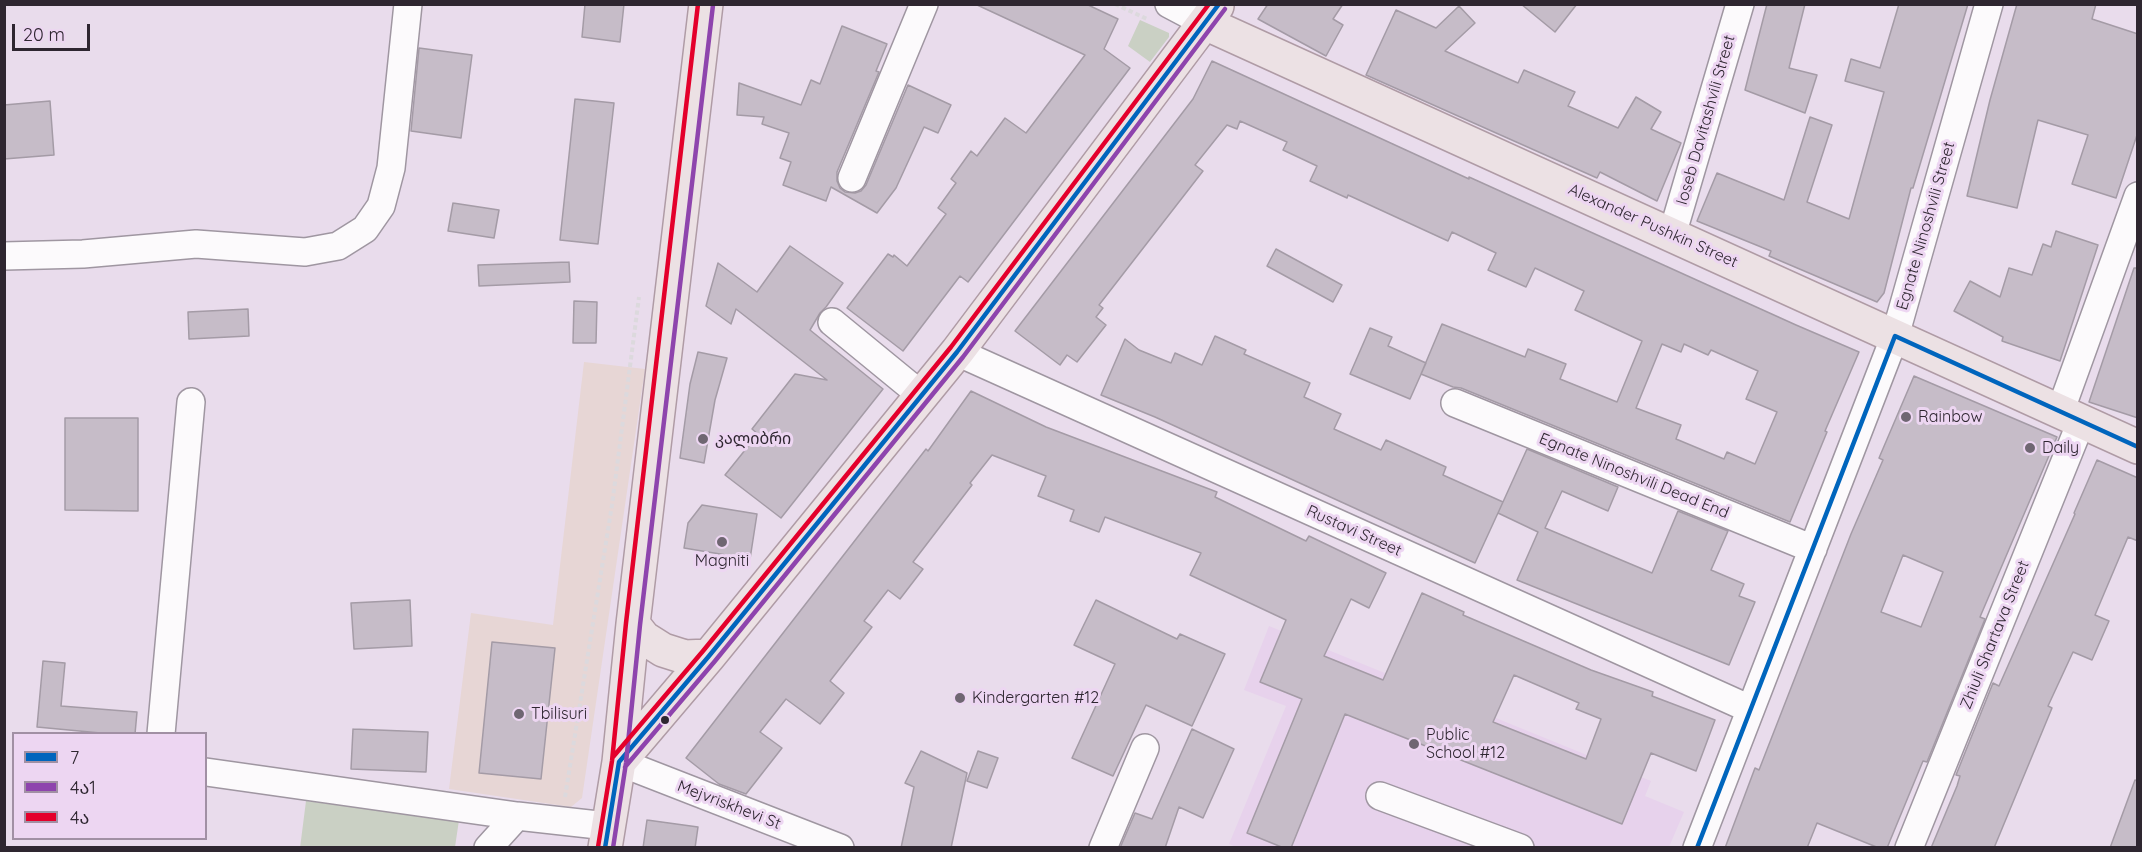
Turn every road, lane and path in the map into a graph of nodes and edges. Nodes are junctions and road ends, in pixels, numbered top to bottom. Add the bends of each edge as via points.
1 (408, 4) edge
2 (705, 4) edge
3 (924, 4) edge
4 (1169, 4) edge
5 (1740, 4) edge
6 (1989, 4) edge
7 (1212, 14) edge
8 (852, 178) dead end
9 (2138, 196) edge
10 (1672, 235) junction
11 (4, 256) edge
12 (639, 296) dead end
13 (832, 322) dead end
14 (1895, 336) junction
15 (957, 352) junction
16 (921, 395) junction
17 (191, 402) dead end
18 (1455, 403) dead end
19 (2071, 417) junction
20 (2138, 447) edge
21 (1813, 549) junction
22 (633, 624) junction
23 (709, 656) junction
24 (1750, 709) junction
25 (161, 732) edge
26 (1145, 748) dead end
27 (619, 762) junction
28 (207, 772) edge
29 (1380, 796) dead end
30 (517, 816) junction
31 (561, 820) junction
32 (606, 837) edge
33 (488, 848) edge
34 (840, 848) edge
35 (1103, 848) edge
36 (1520, 848) edge
37 (1697, 848) edge
38 (1909, 848) edge

1 - 11 street via 391,168 381,206 365,229 338,246 305,252 196,244
2 - 22 main road
3 - 8 street
4 - 7 street, Alexander Pushkin Street
5 - 10 street, Ioseb Davitashvili Street
6 - 14 street, Egnate Ninoshvili Street
7 - 10 main road, Alexander Pushkin Street
7 - 15 main road
9 - 19 street, Zhiuli Shartava Street
10 - 14 main road, Alexander Pushkin Street
12 - 31 path via 612,505
13 - 16 street
14 - 19 main road, Alexander Pushkin Street
14 - 21 street, Egnate Ninoshvili Street
15 - 16 main road
15 - 24 street, Rustavi Street
16 - 23 main road
17 - 25 street
18 - 21 street, Egnate Ninoshvili Dead End
19 - 20 main road, Alexander Pushkin Street
19 - 38 street, Zhiuli Shartava Street
21 - 24 street, Egnate Ninoshvili Street
22 - 23 main road via 644,638 663,650 685,657
22 - 27 main road
23 - 27 main road
24 - 37 street, Egnate Ninoshvili Street
26 - 35 street
27 - 32 main road
27 - 34 street, Mejvriskhevi St
28 - 30 street
29 - 36 street
30 - 31 street
30 - 33 street
31 - 32 street

